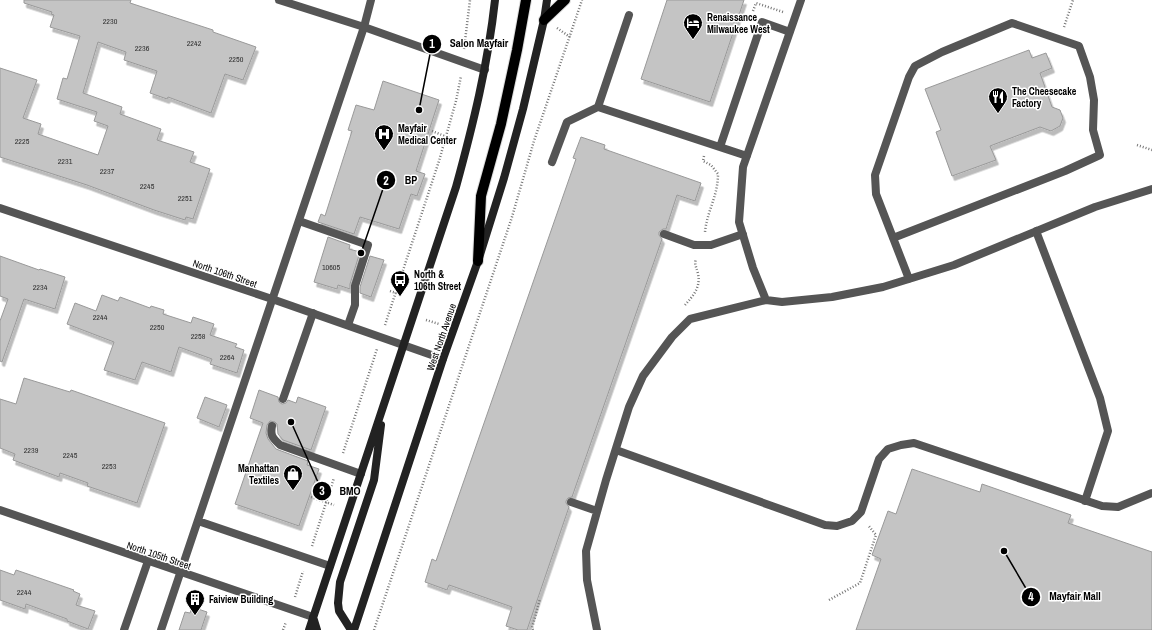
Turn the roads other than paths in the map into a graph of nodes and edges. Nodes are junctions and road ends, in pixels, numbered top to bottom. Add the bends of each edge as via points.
1 (278, 0) edge
2 (370, 0) edge
3 (496, 0) edge
4 (526, 0) edge
5 (547, 0) edge
6 (565, 0) edge
7 (801, 0) edge
8 (629, 15) dead end
9 (544, 20) junction
10 (364, 27) junction
11 (790, 32) junction
12 (485, 70) junction
13 (598, 107) junction
14 (720, 147) junction
15 (747, 156) junction
16 (552, 162) dead end
17 (1152, 189) edge
18 (0, 208) edge
19 (299, 221) junction
20 (1036, 231) junction
21 (664, 234) dead end
22 (743, 234) junction
23 (893, 238) junction
24 (478, 261) junction
25 (909, 279) junction
26 (272, 299) junction
27 (766, 300) junction
28 (313, 314) junction
29 (348, 326) junction
30 (404, 345) junction
31 (443, 359) junction
32 (283, 398) dead end
33 (384, 405) junction
34 (272, 426) dead end
35 (616, 450) junction
36 (361, 474) junction
37 (1152, 493) edge
38 (1085, 501) junction
39 (571, 502) dead end
40 (0, 510) edge
41 (597, 511) junction
42 (198, 521) junction
43 (148, 561) junction
44 (330, 566) junction
45 (180, 572) junction
46 (313, 617) junction
47 (124, 630) edge
48 (161, 630) edge
49 (308, 630) edge
50 (317, 630) edge
51 (351, 630) edge
52 (354, 630) edge
53 (597, 630) edge

1 - 10 street
2 - 10 street
3 - 12 main road
4 - 24 main road via 501,124 481,196
5 - 9 main road, West North Avenue
6 - 9 main road
7 - 11 street
8 - 13 street
9 - 24 main road, West North Avenue via 504,178
10 - 12 street
10 - 19 street
11 - 14 street via 762,22
11 - 15 street
12 - 30 main road via 456,187
13 - 14 street
13 - 16 street via 567,122
14 - 15 street
15 - 22 street via 743,167 739,222
17 - 20 street via 1095,206
18 - 26 street, North 106th Street
19 - 26 street
19 - 29 street via 368,245 355,286 355,305
20 - 25 street via 954,265
20 - 38 street via 1100,398 1108,431
21 - 22 street via 694,244 711,245
22 - 27 street
23 - 23 street via 876,194 875,175 915,66 1012,22 1079,46 1090,77 1094,100 1093,130 1100,155
23 - 25 street
24 - 31 main road, West North Avenue
25 - 27 street via 832,297 782,302
26 - 28 street, North 106th Street
26 - 42 street
27 - 35 street via 690,319 672,337 643,376 629,407
28 - 29 street, North 106th Street
28 - 32 street
29 - 30 street, North 106th Street
30 - 31 street, North 106th Street
30 - 33 main road
31 - 52 main road, West North Avenue
33 - 36 main road
33 - 51 main road via 374,480 340,582 339,612
34 - 36 street via 270,433 280,445
35 - 38 street via 825,525 837,526 852,521 861,512 880,459 888,449 914,443
35 - 41 street
36 - 44 main road
37 - 38 street via 1118,507
39 - 41 street
40 - 43 street, North 105th Street
41 - 53 street via 586,551 587,580
42 - 44 street
42 - 45 street
43 - 45 street, North 105th Street
43 - 47 street
44 - 46 main road
45 - 46 street, North 105th Street
45 - 48 street
46 - 49 main road
46 - 50 main road

